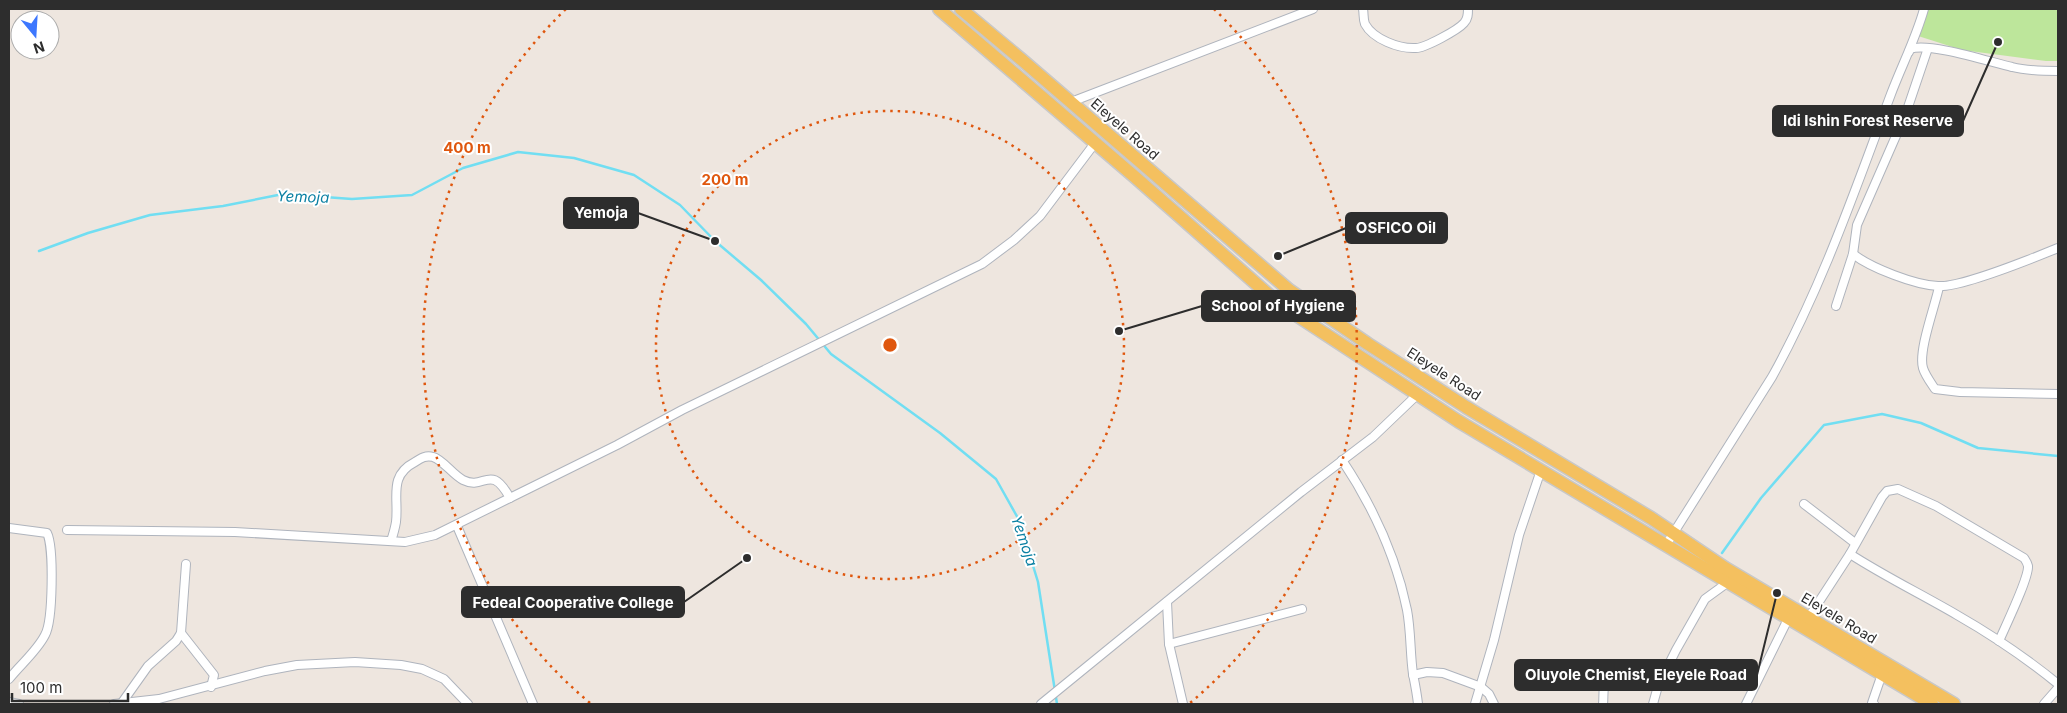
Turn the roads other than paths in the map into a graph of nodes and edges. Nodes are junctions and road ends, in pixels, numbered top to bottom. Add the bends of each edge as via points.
1 (939, 9) edge
2 (961, 9) edge
3 (1313, 9) edge
4 (1362, 9) edge
5 (1468, 9) edge
6 (1924, 9) edge
7 (1928, 48) junction
8 (1905, 61) junction
9 (2058, 71) edge
10 (1071, 102) junction
11 (1095, 143) junction
12 (2058, 248) edge
13 (1853, 254) junction
14 (1939, 286) junction
15 (1288, 290) junction
16 (1278, 303) junction
17 (1836, 306) dead end
18 (1418, 394) junction
19 (2058, 394) edge
20 (1342, 460) junction
21 (1541, 470) junction
22 (510, 498) junction
23 (1804, 504) dead end
24 (457, 526) junction
25 (9, 528) edge
26 (67, 530) dead end
27 (391, 541) junction
28 (1675, 543) junction
29 (1855, 543) junction
30 (1850, 554) junction
31 (186, 564) dead end
32 (1724, 576) junction
33 (1167, 602) junction
34 (1302, 609) dead end
35 (1809, 617) junction
36 (1788, 618) junction
37 (181, 633) junction
38 (1999, 641) junction
39 (1169, 644) junction
40 (1882, 674) junction
41 (1413, 675) junction
42 (9, 679) edge
43 (2058, 684) edge
44 (1658, 686) junction
45 (211, 687) junction
46 (1481, 688) junction
47 (2058, 688) edge
48 (9, 702) edge
49 (19, 704) edge
50 (114, 704) edge
51 (121, 704) edge
52 (468, 704) edge
53 (533, 704) edge
54 (1041, 704) edge
55 (1183, 704) edge
56 (1418, 704) edge
57 (1475, 704) edge
58 (1494, 704) edge
59 (1603, 704) edge
60 (1652, 704) edge
61 (1746, 704) edge
62 (1874, 704) edge
63 (1932, 704) edge
64 (1954, 704) edge
65 (2044, 704) edge

1 - 11 main road, Eleyele Road
2 - 10 main road, Eleyele Road
3 - 10 street
4 - 5 street via 1370,32 1380,39 1417,48 1428,46 1464,24
6 - 8 street
7 - 8 street via 1910,49
7 - 9 street via 2014,68
7 - 13 street via 1906,113 1857,225
8 - 28 street via 1853,198 1788,348
10 - 15 main road, Eleyele Road
11 - 16 main road, Eleyele Road
11 - 22 street via 1040,216 996,254 968,272 682,410
12 - 14 street via 1980,276
13 - 14 street via 1874,267
13 - 17 street
14 - 19 street via 1923,357 1923,370 1935,389
15 - 16 main road
15 - 28 main road, Eleyele Road via 1466,407 1651,518
16 - 18 main road, Eleyele Road
18 - 20 street via 1373,437
18 - 21 main road, Eleyele Road
20 - 33 street
20 - 41 street via 1374,517 1399,580 1409,620
21 - 28 main road, Eleyele Road
21 - 46 street via 1519,536
22 - 24 street
22 - 27 street via 502,483 491,478 465,481 434,457 425,456 405,467 397,479 396,522
23 - 29 street
24 - 27 street via 421,540
24 - 53 street
25 - 42 street via 47,533 51,579 49,625 45,636
26 - 27 street via 235,532
28 - 32 main road, Eleyele Road
29 - 30 street
29 - 38 street via 1882,497 1887,491 1898,489 1936,506 2024,558 2028,567 2024,582
30 - 35 street
30 - 38 street
31 - 37 street
32 - 35 main road, Eleyele Road
32 - 36 main road, Eleyele Road
32 - 44 street via 1705,599
33 - 39 street
33 - 54 street
34 - 39 street
35 - 64 main road, Eleyele Road
36 - 40 main road, Eleyele Road
36 - 61 street
37 - 45 street via 214,674
37 - 51 street via 148,666
38 - 43 street
39 - 55 street
40 - 62 street
40 - 63 main road, Eleyele Road
41 - 46 street via 1443,673
41 - 56 street
44 - 59 street via 1642,680 1611,678 1604,688
44 - 60 street
45 - 51 street via 159,700
45 - 52 street via 297,665 374,663 436,674
46 - 57 street
46 - 58 street
47 - 65 street
48 - 49 street
50 - 51 street

